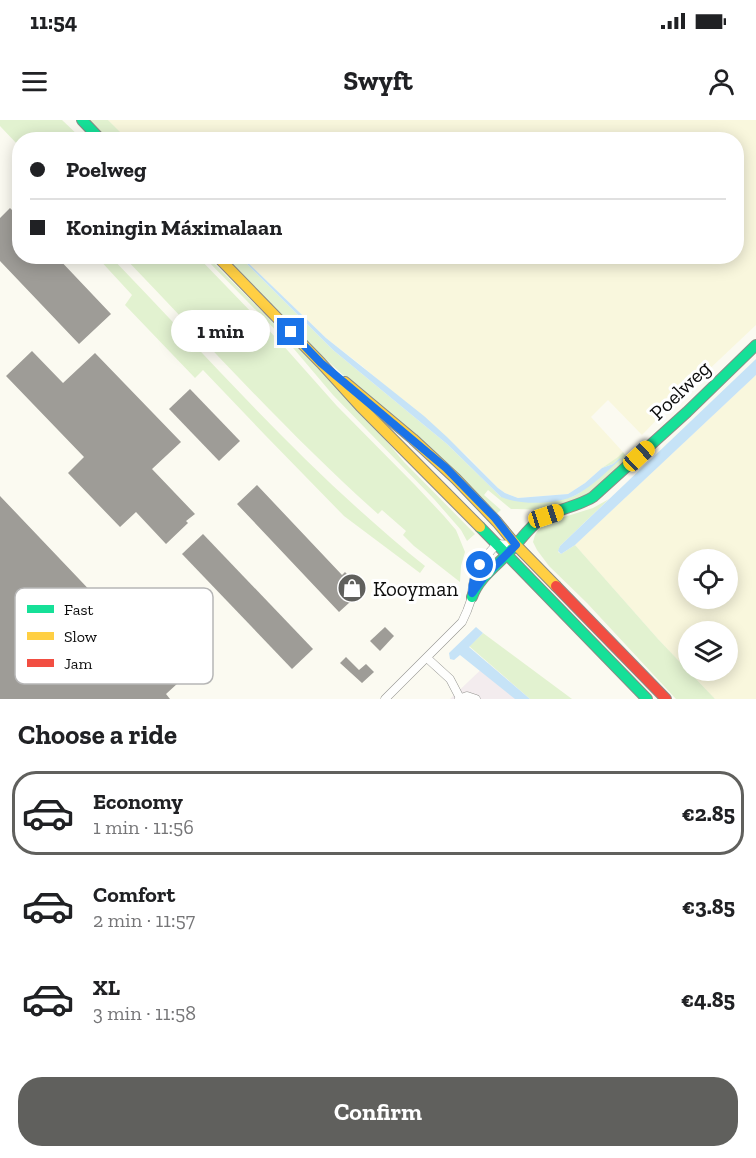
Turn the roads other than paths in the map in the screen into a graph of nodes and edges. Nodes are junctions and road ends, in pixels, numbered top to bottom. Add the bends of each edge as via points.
1 (82, 120) edge
2 (93, 132) edge
3 (225, 264) edge
4 (756, 345) edge
5 (321, 363) junction
6 (497, 544) junction
7 (516, 545) junction
8 (507, 554) junction
9 (472, 595) junction
10 (427, 657) junction
11 (385, 699) edge
12 (459, 699) edge
13 (476, 699) edge
14 (647, 699) edge
15 (666, 699) edge

1 - 2 main road
3 - 5 main road
4 - 7 main road, Poelweg via 593,497 537,521
5 - 6 main road
5 - 7 main road via 446,468
6 - 7 street
6 - 8 main road
6 - 9 street, Poelweg via 475,574
7 - 8 main road, Poelweg
7 - 15 main road
8 - 9 main road, Poelweg
8 - 14 main road
9 - 10 street, Poelweg via 462,622
10 - 11 street, Poelweg
10 - 12 street via 450,679
12 - 13 street

